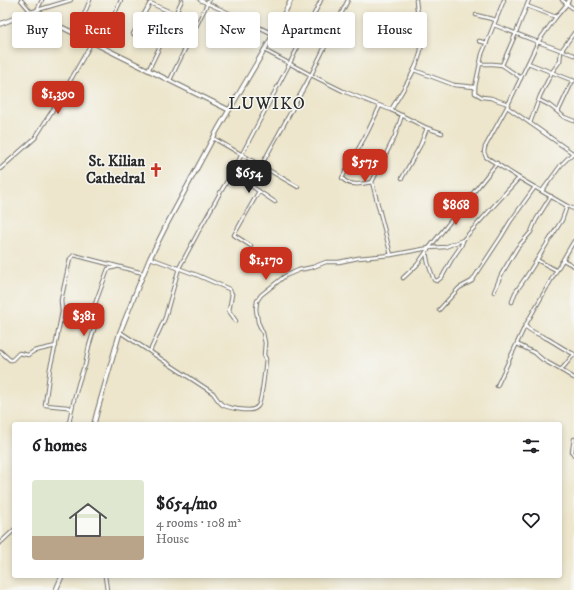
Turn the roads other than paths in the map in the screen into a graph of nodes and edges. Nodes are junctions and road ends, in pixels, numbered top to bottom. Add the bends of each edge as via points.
1 (21, 0) edge
2 (42, 0) edge
3 (71, 0) edge
4 (90, 0) edge
5 (121, 0) edge
6 (182, 0) edge
7 (200, 0) edge
8 (209, 0) edge
9 (291, 0) edge
10 (321, 0) edge
11 (348, 0) edge
12 (416, 0) edge
13 (504, 0) edge
14 (529, 0) edge
15 (562, 0) edge
16 (569, 0) edge
17 (207, 4) junction
18 (567, 4) junction
19 (527, 6) junction
20 (574, 9) edge
21 (31, 12) edge
22 (36, 12) joint
23 (85, 12) edge
24 (115, 12) edge
25 (145, 12) edge
26 (170, 12) edge
27 (176, 12) edge
28 (285, 12) edge
29 (476, 15) dead end
30 (556, 16) junction
31 (12, 19) edge
32 (496, 20) junction
33 (0, 24) edge
34 (494, 24) junction
35 (268, 32) edge
36 (516, 33) junction
37 (574, 33) edge
38 (479, 42) dead end
39 (538, 42) junction
40 (268, 43) edge
41 (487, 43) junction
42 (89, 48) edge
43 (106, 48) edge
44 (159, 48) edge
45 (264, 50) junction
46 (561, 51) junction
47 (574, 55) edge
48 (528, 62) junction
49 (290, 63) junction
50 (480, 64) junction
51 (502, 65) junction
52 (149, 69) junction
53 (414, 70) junction
54 (552, 72) junction
55 (311, 75) junction
56 (520, 78) junction
57 (170, 80) junction
58 (573, 81) edge
59 (474, 87) junction
60 (539, 100) junction
61 (380, 106) junction
62 (508, 106) junction
63 (229, 110) junction
64 (391, 110) junction
65 (558, 112) junction
66 (402, 115) junction
67 (574, 122) edge
68 (530, 123) junction
69 (427, 128) junction
70 (442, 134) dead end
71 (213, 138) junction
72 (573, 153) edge
73 (241, 154) junction
74 (498, 163) junction
75 (261, 166) junction
76 (0, 169) edge
77 (232, 173) junction
78 (402, 178) dead end
79 (519, 178) junction
80 (372, 182) junction
81 (298, 187) dead end
82 (535, 187) junction
83 (259, 191) junction
84 (542, 191) junction
85 (551, 196) junction
86 (275, 202) dead end
87 (567, 206) junction
88 (574, 209) edge
89 (463, 240) junction
90 (574, 241) edge
91 (251, 246) dead end
92 (429, 248) junction
93 (426, 252) junction
94 (391, 255) junction
95 (150, 258) junction
96 (537, 260) junction
97 (563, 260) junction
98 (116, 266) junction
99 (574, 266) edge
100 (180, 268) junction
101 (556, 270) junction
102 (143, 273) junction
103 (403, 278) dead end
104 (494, 292) dead end
105 (512, 302) dead end
106 (439, 310) dead end
107 (236, 321) dead end
108 (525, 326) junction
109 (120, 332) junction
110 (517, 344) junction
111 (56, 346) junction
112 (0, 351) edge
113 (150, 351) junction
114 (574, 355) edge
115 (561, 370) junction
116 (574, 378) edge
117 (497, 386) dead end
118 (72, 409) junction
119 (69, 422) edge
120 (94, 422) edge
121 (574, 439) edge
122 (574, 455) edge
123 (12, 532) edge
124 (0, 543) edge
125 (61, 578) edge
126 (105, 578) edge
127 (56, 590) edge
128 (107, 590) edge

1 - 21 street
2 - 22 street
3 - 22 street
4 - 23 street
5 - 24 street
6 - 27 street
7 - 17 street
8 - 17 street
9 - 28 main road
10 - 49 street
11 - 55 street
12 - 53 street via 421,49
13 - 32 street
14 - 19 street
15 - 18 street
16 - 18 street
17 - 35 street
17 - 57 street
18 - 20 street
18 - 30 street
19 - 30 street
19 - 36 street
25 - 26 street via 150,3
29 - 32 street
30 - 39 street
31 - 33 main road
32 - 34 street
34 - 36 street
34 - 41 street
36 - 39 street
36 - 51 street
37 - 46 street
38 - 41 street
39 - 46 street
39 - 48 street
40 - 45 main road
41 - 50 street
42 - 76 street via 35,138
43 - 52 main road
44 - 52 street
45 - 49 street
45 - 63 main road
46 - 47 street
46 - 54 street via 560,61
48 - 54 street
48 - 56 street
49 - 55 street
49 - 73 street
50 - 51 street
50 - 59 street
51 - 56 street
52 - 57 main road
53 - 59 street via 454,85
53 - 64 street
54 - 58 street
54 - 60 street
55 - 61 street
55 - 75 street
56 - 62 street
57 - 63 main road
58 - 65 street
59 - 62 street via 474,93
60 - 65 street
60 - 68 street
61 - 64 street
61 - 80 street via 342,178 351,184
62 - 68 street
62 - 74 street via 484,147 486,157
63 - 71 main road
64 - 66 street
65 - 67 street
66 - 69 street
66 - 80 street via 395,136
68 - 72 street
69 - 70 street
69 - 78 street
71 - 73 street
71 - 95 main road
72 - 84 street
73 - 75 street
73 - 77 street
74 - 79 street
74 - 92 street
75 - 81 street
77 - 83 street
77 - 100 street
79 - 82 street
79 - 89 street
80 - 94 street
82 - 84 street
82 - 106 street via 472,281 459,288
83 - 86 street
83 - 91 street via 234,235
84 - 85 street
85 - 87 street
85 - 104 street via 531,232 516,248
87 - 88 street
87 - 96 street via 562,220
89 - 92 street via 445,247
89 - 93 street via 442,277 437,281 434,280
90 - 97 street
92 - 93 street
92 - 94 street
93 - 103 street
94 - 113 street via 326,262 299,270 285,276 261,295 256,309 263,333 266,360 261,396 258,406 252,410 221,405 213,393
95 - 100 street
95 - 102 main road
96 - 101 street
96 - 105 street via 515,293
97 - 99 street
97 - 101 street
98 - 102 street
98 - 111 street via 74,255 70,259 61,300 62,312
98 - 118 street via 108,269 95,304 96,323
100 - 107 street via 229,289 232,294 230,311
100 - 113 street
101 - 108 street
102 - 109 main road
108 - 110 street
108 - 114 street
109 - 113 street
109 - 120 main road
110 - 115 street
110 - 117 street
111 - 112 street via 28,355 19,353 12,360
111 - 118 street via 44,404
114 - 115 street
115 - 116 street
118 - 119 street
121 - 122 street
123 - 124 street
125 - 127 main road
126 - 128 street

